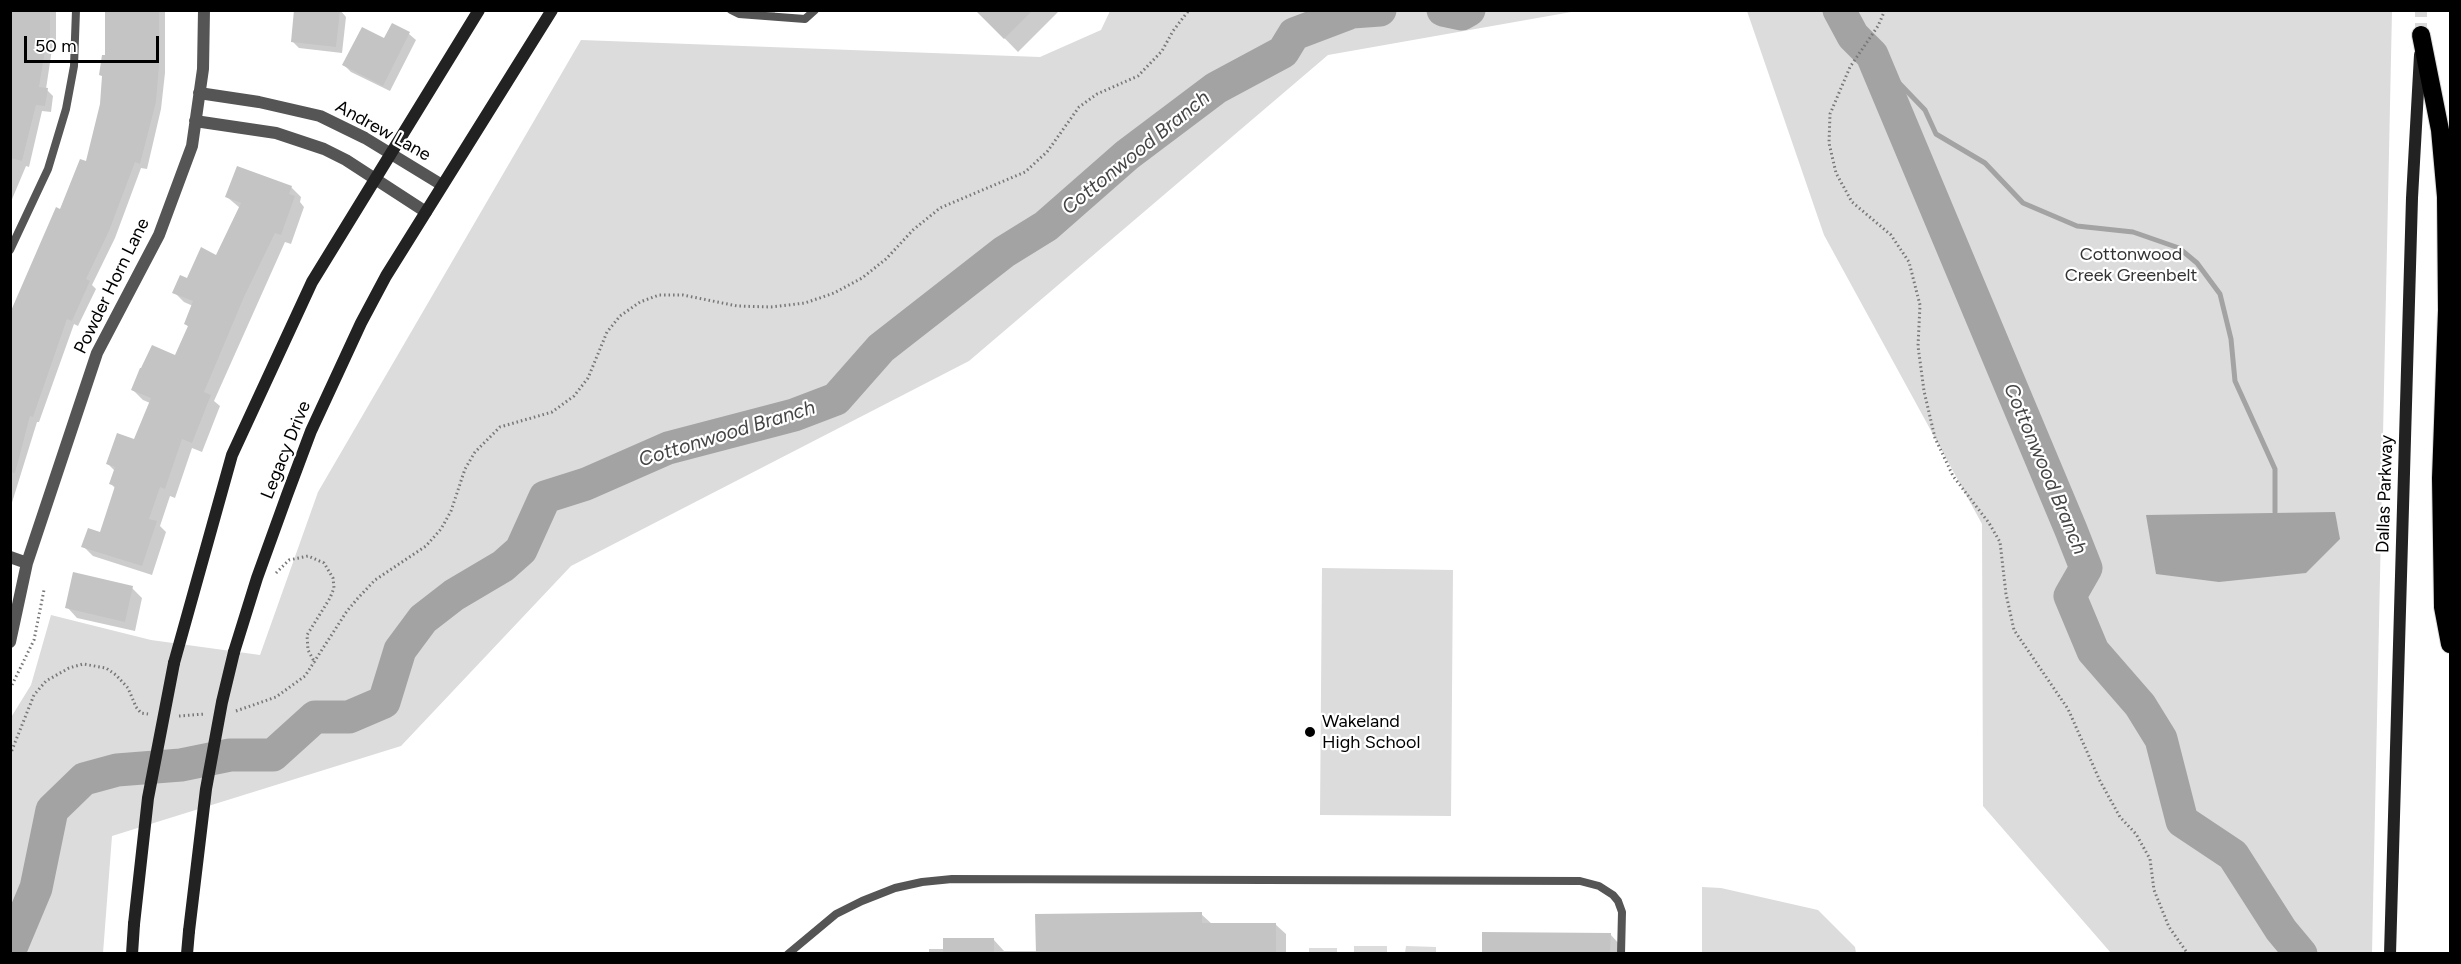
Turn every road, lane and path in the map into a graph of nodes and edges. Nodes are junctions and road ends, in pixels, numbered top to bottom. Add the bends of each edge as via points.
1 (76, 10) edge
2 (204, 10) edge
3 (479, 10) edge
4 (552, 10) edge
5 (731, 10) edge
6 (815, 10) edge
7 (1189, 10) edge
8 (1885, 10) edge
9 (2421, 35) joint
10 (199, 93) junction
11 (195, 121) junction
12 (392, 154) junction
13 (376, 179) junction
14 (442, 185) junction
15 (426, 212) junction
16 (10, 250) edge
17 (10, 557) edge
18 (27, 563) junction
19 (272, 579) dead end
20 (44, 590) dead end
21 (10, 642) edge
22 (2451, 644) edge
23 (315, 663) junction
24 (10, 689) edge
25 (230, 712) dead end
26 (150, 714) dead end
27 (209, 714) dead end
28 (169, 715) dead end
29 (10, 755) edge
30 (132, 954) edge
31 (187, 954) edge
32 (788, 954) edge
33 (1621, 954) edge
34 (2188, 954) edge
35 (2390, 954) edge

1 - 16 lane via 74,66 66,109 48,169
2 - 10 street, Powder Horn Lane
3 - 12 main road
4 - 14 main road, Legacy Drive
5 - 6 lane via 739,14 805,19
7 - 23 path via 1162,51 1138,76 1097,94 1079,107 1047,152 1025,172 940,208 862,278 805,303 737,306 683,295 659,295 620,316 607,333 588,378 574,396 552,412 500,427 475,452 441,529 426,546 375,580 358,598
8 - 34 path via 1850,67 1830,114 1829,143 1836,173 1852,202 1891,235 1909,262 1920,305 1918,346 1923,391 1935,438 1953,476 2000,542 2014,630 2068,709 2100,781 2150,859 2154,890 2169,927
9 - 22 highway via 2440,130 2446,197 2447,310 2441,478 2444,607
9 - 35 main road, Dallas Parkway via 2412,198
10 - 11 street, Powder Horn Lane
10 - 12 street, Andrew Lane via 320,116
11 - 13 street via 298,140 346,160
11 - 18 street, Powder Horn Lane via 192,146 159,235 97,353
12 - 13 main road
12 - 14 street, Andrew Lane
13 - 15 street
13 - 30 main road, bridge via 312,282 231,455 174,663 148,798
14 - 15 main road, Legacy Drive
15 - 31 main road, Legacy Drive, bridge via 366,313 316,422 257,578 222,702 206,789
17 - 18 street
18 - 21 street, Powder Horn Lane
19 - 23 path via 280,567 298,556 316,558 330,570 334,588 306,642
20 - 24 path via 34,640
23 - 25 path via 305,676 276,697
26 - 29 path via 141,713 128,688 106,668 83,664 69,668 46,681 34,695
27 - 28 path
32 - 33 lane via 836,914 879,893 922,882 970,879 1580,881 1599,886 1618,900 1622,912

